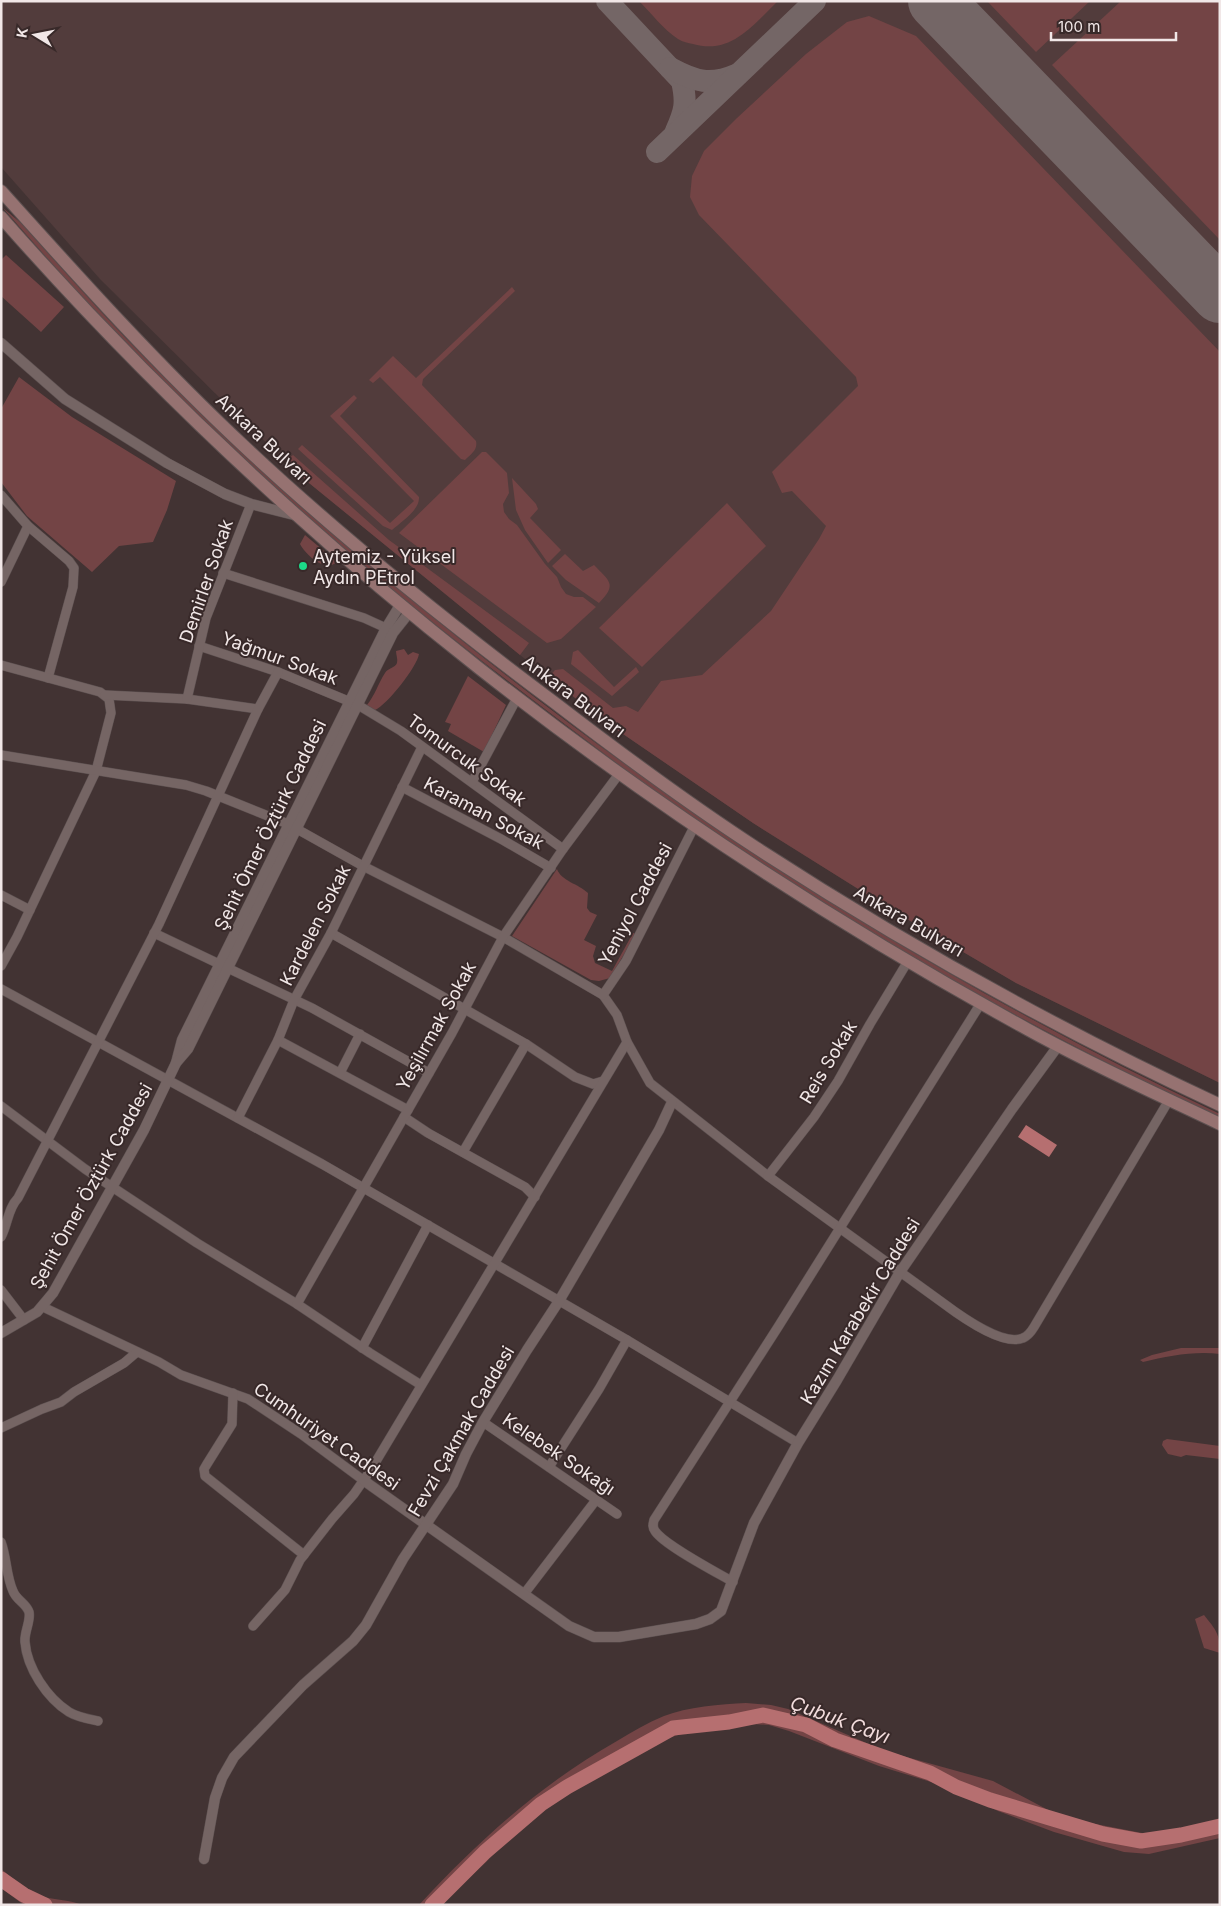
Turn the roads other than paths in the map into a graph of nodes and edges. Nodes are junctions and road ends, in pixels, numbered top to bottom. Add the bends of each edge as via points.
1 (1, 191) edge
2 (1, 217) edge
3 (1, 343) edge
4 (1, 495) edge
5 (251, 504) junction
6 (294, 515) junction
7 (28, 526) junction
8 (223, 573) junction
9 (1, 582) edge
10 (404, 609) junction
11 (386, 628) junction
12 (199, 646) junction
13 (1, 665) edge
14 (278, 672) junction
15 (48, 678) junction
16 (105, 695) junction
17 (517, 698) junction
18 (187, 699) junction
19 (354, 703) junction
20 (258, 710) junction
21 (422, 747) junction
22 (1, 755) edge
23 (96, 771) junction
24 (619, 774) junction
25 (472, 782) junction
26 (402, 787) junction
27 (218, 796) junction
28 (293, 826) junction
29 (694, 827) junction
30 (563, 849) junction
31 (363, 866) junction
32 (551, 868) junction
33 (1, 895) edge
34 (30, 910) junction
35 (331, 932) junction
36 (154, 933) junction
37 (504, 937) junction
38 (908, 961) junction
39 (224, 965) junction
40 (1, 966) edge
41 (1, 989) edge
42 (603, 996) junction
43 (294, 1000) junction
44 (981, 1003) junction
45 (465, 1009) junction
46 (360, 1034) junction
47 (278, 1040) junction
48 (98, 1042) junction
49 (627, 1042) junction
50 (526, 1044) junction
51 (1058, 1046) junction
52 (340, 1073) junction
53 (429, 1073) junction
54 (168, 1078) junction
55 (603, 1081) junction
56 (1169, 1100) junction
57 (672, 1102) junction
58 (1, 1106) edge
59 (1220, 1106) edge
60 (406, 1113) junction
61 (238, 1118) junction
62 (1220, 1124) edge
63 (48, 1141) junction
64 (463, 1152) junction
65 (768, 1176) junction
66 (113, 1187) junction
67 (363, 1188) junction
68 (535, 1197) junction
69 (428, 1226) junction
70 (840, 1228) junction
71 (1, 1237) edge
72 (495, 1263) junction
73 (900, 1272) junction
74 (1, 1290) edge
75 (559, 1301) junction
76 (297, 1304) junction
77 (43, 1307) junction
78 (24, 1320) junction
79 (1, 1333) edge
80 (627, 1340) junction
81 (362, 1348) junction
82 (138, 1352) junction
83 (421, 1385) junction
84 (233, 1393) junction
85 (730, 1402) junction
86 (483, 1422) junction
87 (1, 1428) edge
88 (798, 1443) junction
89 (549, 1467) junction
90 (363, 1480) junction
91 (596, 1500) junction
92 (617, 1514) dead end
93 (426, 1525) junction
94 (1, 1542) edge
95 (304, 1554) junction
96 (732, 1582) junction
97 (524, 1594) junction
98 (252, 1626) dead end
99 (602, 1639) joint
100 (98, 1721) dead end
101 (204, 1859) dead end

1 - 59 main road, Ankara Bulvarı via 142,345 244,446 453,626 520,677 663,783 857,912 1067,1031
2 - 6 main road, Ankara Bulvarı via 143,371
3 - 5 street via 65,399 211,488
4 - 7 street
5 - 6 street
5 - 8 street, Demirler Sokak
6 - 10 main road, Ankara Bulvarı
7 - 9 street
7 - 15 street via 73,565 75,572
8 - 11 street
8 - 12 street, Demirler Sokak
10 - 11 street, Şehit Ömer Öztürk Caddesi
10 - 17 main road, Ankara Bulvarı
10 - 19 street, Şehit Ömer Öztürk Caddesi
11 - 19 street, Şehit Ömer Öztürk Caddesi
12 - 14 street, Yağmur Sokak
12 - 18 street, Demirler Sokak
13 - 15 street
14 - 19 street, Yağmur Sokak
14 - 20 street
15 - 16 street
16 - 18 street
16 - 23 street via 110,703 110,721
17 - 24 main road, Ankara Bulvarı
17 - 25 street
18 - 20 street
19 - 21 street, Tomurcuk Sokak
19 - 28 street, Şehit Ömer Öztürk Caddesi
20 - 27 street
21 - 25 street, Tomurcuk Sokak
21 - 26 street, Kardelen Sokak
22 - 23 street
23 - 27 street via 186,786
23 - 34 street
24 - 29 main road, Ankara Bulvarı
24 - 30 street, Yeşilırmak Sokak
25 - 30 street, Tomurcuk Sokak
26 - 31 street, Kardelen Sokak
26 - 32 street, Karaman Sokak
27 - 28 street
27 - 36 street
28 - 31 street
28 - 39 street, Şehit Ömer Öztürk Caddesi
29 - 38 main road, Ankara Bulvarı via 807,901
29 - 42 street, Yeniyol Caddesi via 626,960
30 - 32 street, Yeşilırmak Sokak
31 - 35 street, Kardelen Sokak
31 - 37 street
32 - 37 street, Yeşilırmak Sokak
33 - 34 street
34 - 40 street
35 - 43 street, Kardelen Sokak
35 - 45 street
36 - 39 street
36 - 48 street
37 - 42 street
37 - 45 street, Yeşilırmak Sokak
38 - 44 main road, Ankara Bulvarı
38 - 65 street, Reis Sokak via 838,1081
39 - 43 street
39 - 54 street, Şehit Ömer Öztürk Caddesi via 182,1040
41 - 48 street
42 - 49 street via 617,1015
43 - 46 street
43 - 47 street, Kardelen Sokak
44 - 51 main road, Ankara Bulvarı
44 - 70 street
45 - 50 street
45 - 53 street, Yeşilırmak Sokak
46 - 52 street
46 - 53 street
47 - 52 street
47 - 61 street, Kardelen Sokak
48 - 54 street
48 - 63 street
49 - 55 street
49 - 57 street via 650,1084
50 - 55 street via 574,1077 593,1084
50 - 64 street
51 - 56 main road, Ankara Bulvarı
51 - 73 street, Kazım Karabekir Caddesi
52 - 60 street
53 - 60 street, Yeşilırmak Sokak
54 - 61 street
54 - 66 street, Şehit Ömer Öztürk Caddesi
55 - 68 street
56 - 62 main road, Ankara Bulvarı
56 - 73 street via 1053,1297 1025,1338 1010,1339 986,1330
57 - 65 street
57 - 75 street, Fevzi Çakmak Caddesi via 660,1130
58 - 63 street
60 - 64 street via 428,1133
60 - 67 street, Yeşilırmak Sokak
61 - 67 street
63 - 66 street
63 - 71 street via 11,1206
64 - 68 street via 525,1187
65 - 70 street
66 - 76 street
66 - 77 street, Şehit Ömer Öztürk Caddesi
67 - 69 street
67 - 76 street, Yeşilırmak Sokak
68 - 72 street
69 - 72 street
69 - 81 street
70 - 73 street
70 - 85 street
72 - 75 street
72 - 83 street
73 - 88 street, Kazım Karabekir Caddesi
74 - 78 street
75 - 80 street
75 - 86 street, Fevzi Çakmak Caddesi
76 - 81 street
77 - 78 street, Şehit Ömer Öztürk Caddesi
77 - 82 street, Cumhuriyet Caddesi
78 - 79 street, Şehit Ömer Öztürk Caddesi
80 - 85 street
80 - 89 street
81 - 83 street
82 - 84 street, Cumhuriyet Caddesi via 181,1375
82 - 87 street via 61,1402
83 - 90 street
84 - 90 street, Cumhuriyet Caddesi via 248,1399 301,1434
84 - 95 street via 232,1424 204,1469 205,1476
85 - 88 street
85 - 96 street via 652,1525 667,1542
86 - 89 street, Kelebek Sokağı
86 - 93 street, Fevzi Çakmak Caddesi via 453,1484
88 - 96 street, Kazım Karabekir Caddesi via 754,1523
89 - 91 street, Kelebek Sokağı
90 - 93 street, Cumhuriyet Caddesi
90 - 95 street
91 - 92 street, Kelebek Sokağı
91 - 97 street
93 - 97 street, Cumhuriyet Caddesi
93 - 101 street, Fevzi Çakmak Caddesi via 358,1635 303,1685 234,1757 215,1798
94 - 100 street via 12,1590 28,1610 25,1643 36,1674 61,1706 76,1715
95 - 98 street via 284,1590
96 - 99 street, Kazım Karabekir Caddesi via 721,1611 710,1619
97 - 99 street, Cumhuriyet Caddesi via 577,1630

